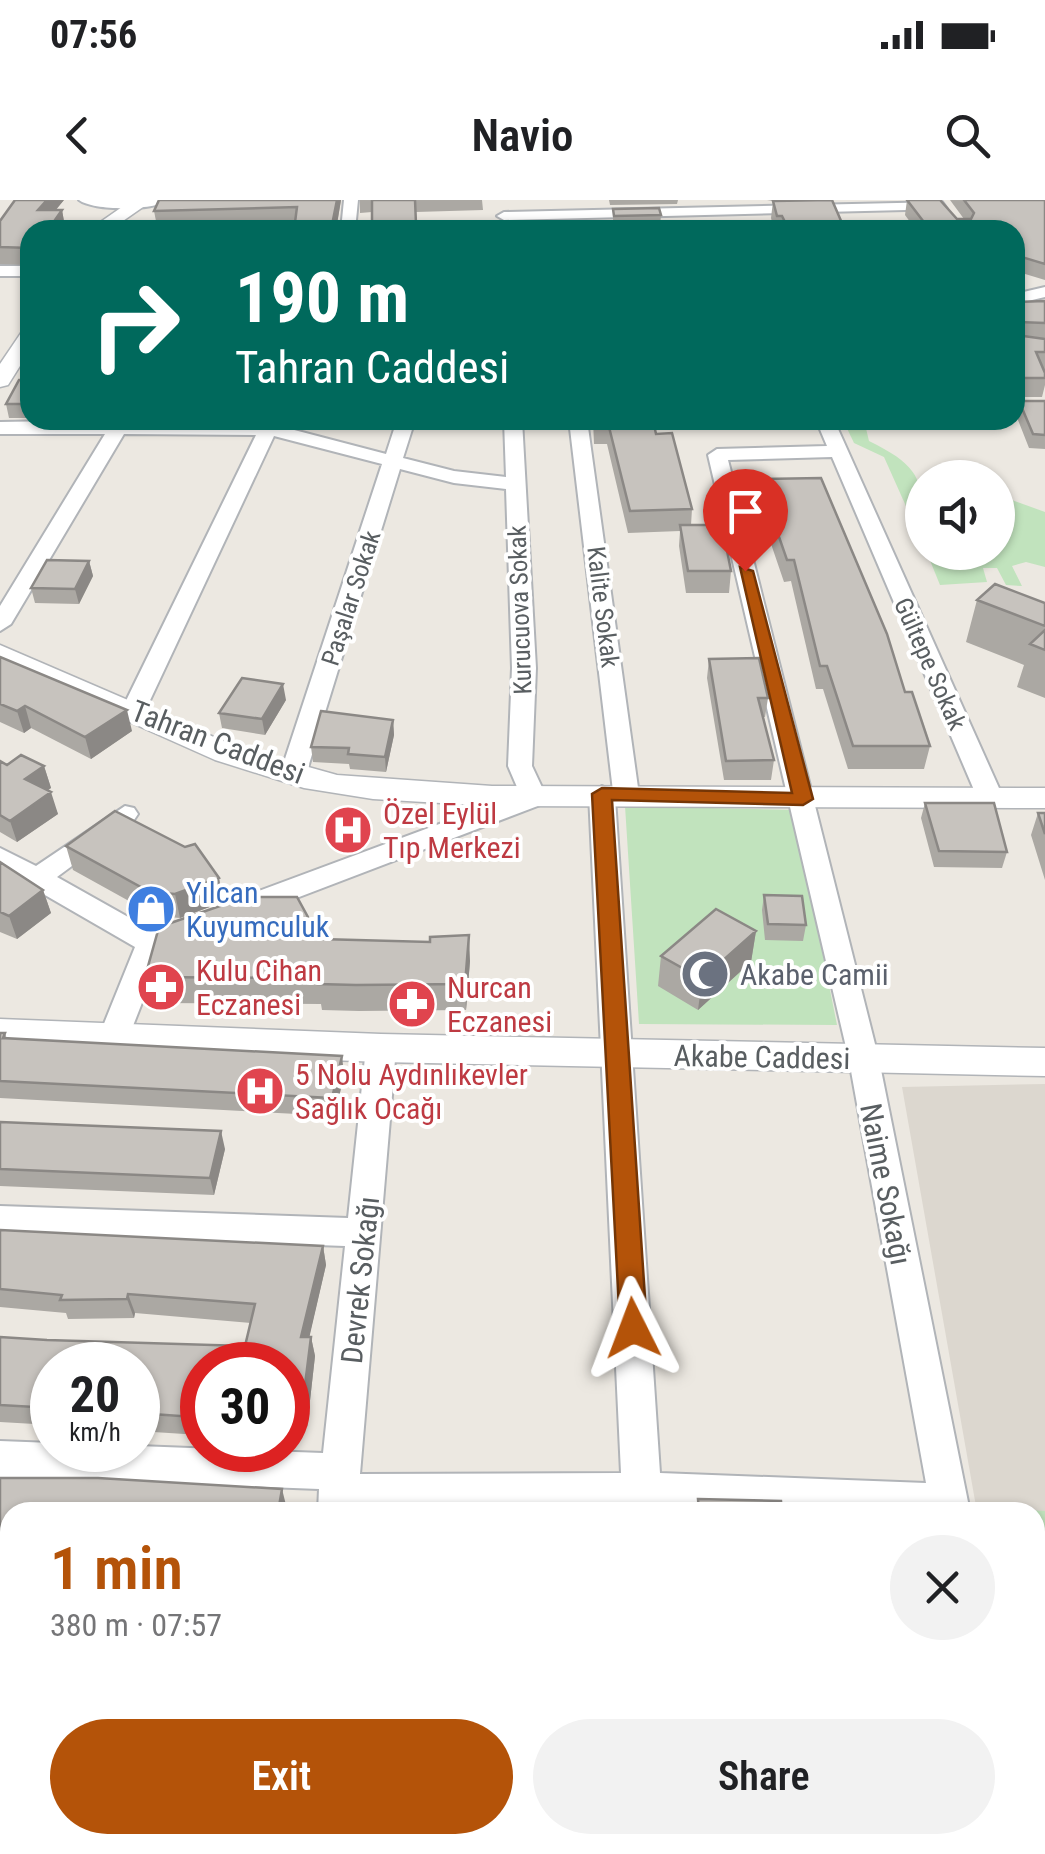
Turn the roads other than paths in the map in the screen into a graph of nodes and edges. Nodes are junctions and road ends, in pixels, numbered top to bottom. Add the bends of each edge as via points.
1 (92, 200) edge
2 (148, 201) edge
3 (734, 207) edge
4 (944, 208) edge
5 (504, 215) edge
6 (115, 220) edge
7 (20, 349) edge
8 (0, 380) edge
9 (117, 430) edge
10 (270, 430) edge
11 (289, 430) edge
12 (403, 430) edge
13 (514, 430) edge
14 (579, 430) edge
15 (829, 430) edge
16 (838, 451) junction
17 (395, 461) junction
18 (516, 484) junction
19 (0, 624) edge
20 (0, 654) edge
21 (133, 711) junction
22 (293, 774) junction
23 (614, 794) junction
24 (990, 797) junction
25 (534, 798) junction
26 (1045, 798) edge
27 (803, 799) junction
28 (125, 814) edge
29 (0, 856) edge
30 (38, 878) junction
31 (150, 943) junction
32 (0, 1033) edge
33 (114, 1036) junction
34 (382, 1048) junction
35 (618, 1054) junction
36 (864, 1060) junction
37 (1045, 1062) edge
38 (0, 1220) edge
39 (364, 1234) junction
40 (0, 1458) edge
41 (339, 1492) edge
42 (643, 1502) edge
43 (949, 1502) edge

1 - 2 main road
2 - 6 street
3 - 4 street
3 - 5 street
7 - 8 street
9 - 19 street
10 - 21 street
11 - 17 street
12 - 17 street, Paşalar Sokak
13 - 18 street, Kurucuova Sokak
14 - 23 street, Kalite Sokak
15 - 16 street, Gültepe Sokak
16 - 24 street, Gültepe Sokak
16 - 27 street, Naime Sokağı via 717,455
17 - 18 street
17 - 22 street, Paşalar Sokak
18 - 25 street, Kurucuova Sokak via 524,668 520,766
20 - 21 street, Tahran Caddesi
21 - 22 street, Tahran Caddesi
22 - 25 street, Tahran Caddesi via 399,790
23 - 25 street, Tahran Caddesi
23 - 27 street, Tahran Caddesi
23 - 35 street, Kalite Sokak
24 - 26 street, Tahran Caddesi
24 - 27 street, Tahran Caddesi
25 - 31 street
27 - 36 street, Naime Sokağı
28 - 30 street
29 - 30 street
30 - 31 street
31 - 33 street
32 - 33 street, Akabe Caddesi
33 - 34 street, Akabe Caddesi
34 - 35 street, Akabe Caddesi
34 - 39 street, Devrek Sokağı
35 - 36 street, Akabe Caddesi
35 - 42 street, Kalite Sokak
36 - 37 street, Akabe Caddesi
36 - 43 street, Naime Sokağı
38 - 39 street
39 - 41 street, Devrek Sokağı
40 - 41 street
41 - 42 street

